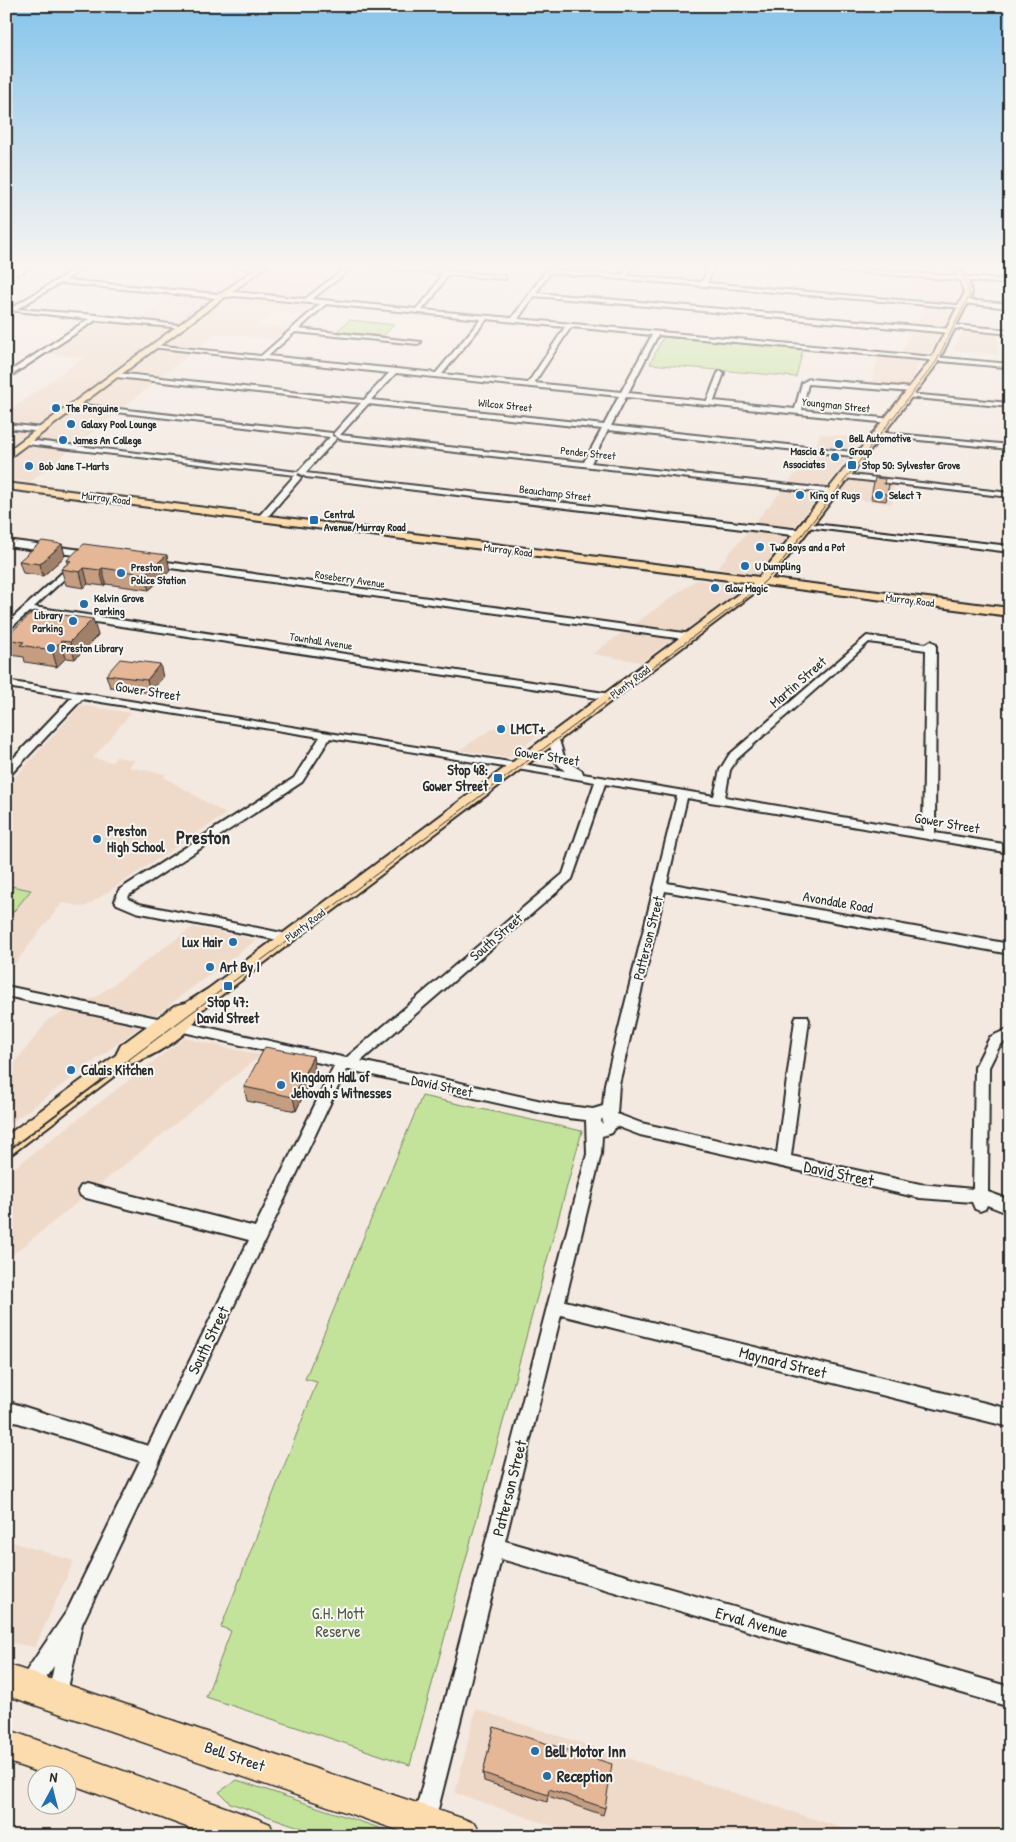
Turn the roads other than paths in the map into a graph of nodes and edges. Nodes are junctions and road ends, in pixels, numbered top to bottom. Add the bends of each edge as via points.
1 (45, 351) edge
2 (149, 351) edge
3 (193, 351) edge
4 (270, 351) edge
5 (458, 351) edge
6 (552, 351) edge
7 (647, 351) edge
8 (846, 351) edge
9 (940, 351) edge
10 (262, 358) junction
11 (936, 359) junction
12 (1009, 366) edge
13 (394, 371) junction
14 (721, 373) dead end
15 (116, 375) junction
16 (438, 375) junction
17 (6, 377) edge
18 (530, 384) junction
19 (1010, 388) edge
20 (911, 393) junction
21 (625, 394) junction
22 (366, 402) junction
23 (710, 403) junction
24 (1010, 405) edge
25 (74, 406) junction
26 (798, 412) junction
27 (889, 421) junction
28 (6, 426) edge
29 (606, 428) junction
30 (42, 430) junction
31 (879, 434) junction
32 (335, 436) junction
33 (27, 442) junction
34 (1010, 447) edge
35 (862, 454) junction
36 (6, 457) edge
37 (587, 464) junction
38 (300, 474) junction
39 (845, 476) junction
40 (6, 486) edge
41 (833, 492) junction
42 (1010, 495) edge
43 (262, 518) junction
44 (804, 529) junction
45 (6, 542) edge
46 (1010, 549) edge
47 (86, 554) junction
48 (103, 556) edge
49 (142, 561) edge
50 (762, 581) junction
51 (27, 609) junction
52 (1010, 612) edge
53 (6, 629) edge
54 (691, 637) junction
55 (6, 680) edge
56 (6, 684) edge
57 (80, 695) junction
58 (611, 697) junction
59 (327, 735) junction
60 (554, 740) junction
61 (518, 766) junction
62 (6, 773) edge
63 (596, 779) junction
64 (683, 793) junction
65 (719, 799) junction
66 (929, 835) junction
67 (1010, 849) edge
68 (661, 886) junction
69 (288, 938) junction
70 (1010, 949) edge
71 (6, 991) edge
72 (802, 1020) dead end
73 (170, 1025) junction
74 (1010, 1033) edge
75 (345, 1064) junction
76 (602, 1121) junction
77 (6, 1148) edge
78 (784, 1160) junction
79 (86, 1192) dead end
80 (980, 1200) junction
81 (1010, 1207) edge
82 (1010, 1213) edge
83 (258, 1235) junction
84 (556, 1306) junction
85 (6, 1410) edge
86 (1010, 1418) edge
87 (152, 1456) junction
88 (494, 1547) junction
89 (74, 1618) junction
90 (31, 1687) edge
91 (1010, 1697) edge
92 (6, 1745) edge
93 (422, 1829) edge
94 (258, 1836) edge
95 (464, 1836) edge

1 - 17 street
2 - 15 main road
3 - 10 street, Youngman Street
4 - 10 street
5 - 16 street
6 - 18 street
7 - 21 street
8 - 11 street
9 - 11 main road, Plenty Road
10 - 13 street, Youngman Street
11 - 12 street
11 - 20 main road, Plenty Road
12 - 19 street
13 - 16 street, Youngman Street
13 - 22 street
14 - 23 street
15 - 22 street, Wilcox Street
15 - 25 main road
16 - 18 street, Youngman Street
18 - 21 street, Youngman Street
20 - 24 street
20 - 26 street via 808,381
20 - 27 main road, Plenty Road
21 - 23 street, Youngman Street
21 - 29 street
22 - 29 street, Wilcox Street
22 - 32 street
23 - 26 street, Youngman Street
25 - 30 main road
25 - 32 street, Pender Street
26 - 27 street, Youngman Street
27 - 31 main road, Plenty Road
28 - 30 street
29 - 35 street, Wilcox Street
29 - 37 street
30 - 33 main road
31 - 34 street
31 - 35 main road, Plenty Road
32 - 37 street, Pender Street
32 - 38 street
33 - 36 main road
33 - 38 street, Beauchamp Street
35 - 39 main road, Plenty Road
37 - 41 street, Pender Street
38 - 43 street
38 - 44 street, Beauchamp Street
39 - 41 main road, Plenty Road
39 - 42 street
40 - 43 main road, Murray Road
41 - 44 main road, Plenty Road
43 - 50 main road, Murray Road
44 - 46 street, Beauchamp Street
44 - 50 main road, Plenty Road
45 - 47 street
47 - 48 street
47 - 51 street
49 - 54 street, Roseberry Avenue
50 - 52 main road, Murray Road
50 - 54 main road, Plenty Road
51 - 53 street
51 - 58 street, Townhall Avenue
54 - 58 main road, Plenty Road
55 - 57 street, Gower Street
56 - 57 street, Gower Street
57 - 59 street, Gower Street
57 - 62 street
58 - 60 main road, Plenty Road
59 - 61 street, Gower Street
59 - 69 street via 298,780 123,893 121,902 136,908
60 - 61 main road, Plenty Road
60 - 63 street via 560,763
61 - 63 street, Gower Street
61 - 69 main road, Plenty Road
63 - 64 street, Gower Street
63 - 75 street, South Street via 568,876
64 - 65 street, Gower Street
64 - 68 street, Patterson Street
65 - 66 street, Gower Street
65 - 66 street, Martin Street via 724,770 733,757 867,639 931,646
66 - 67 street, Gower Street
68 - 70 street, Avondale Road
68 - 76 street, Patterson Street
69 - 73 main road, Plenty Road via 191,1010 190,1018
71 - 73 street, David Street
72 - 78 street
73 - 75 street, David Street
73 - 77 main road, Plenty Road via 137,1057 124,1059
74 - 80 street via 995,1041 982,1067
75 - 76 street, David Street
75 - 83 street, South Street
76 - 78 street, David Street
76 - 84 street, Patterson Street
78 - 80 street, David Street via 956,1202
79 - 83 street
80 - 81 street, David Street
80 - 82 street, David Street
83 - 87 street, South Street
84 - 86 street, Maynard Street
84 - 88 street, Patterson Street
85 - 87 street
87 - 89 street, South Street
88 - 91 street, Erval Avenue
88 - 93 street, Patterson Street
89 - 90 street, South Street
89 - 90 street, South Street
90 - 93 highway, Bell Street
92 - 94 highway
93 - 95 highway, Bell Street

